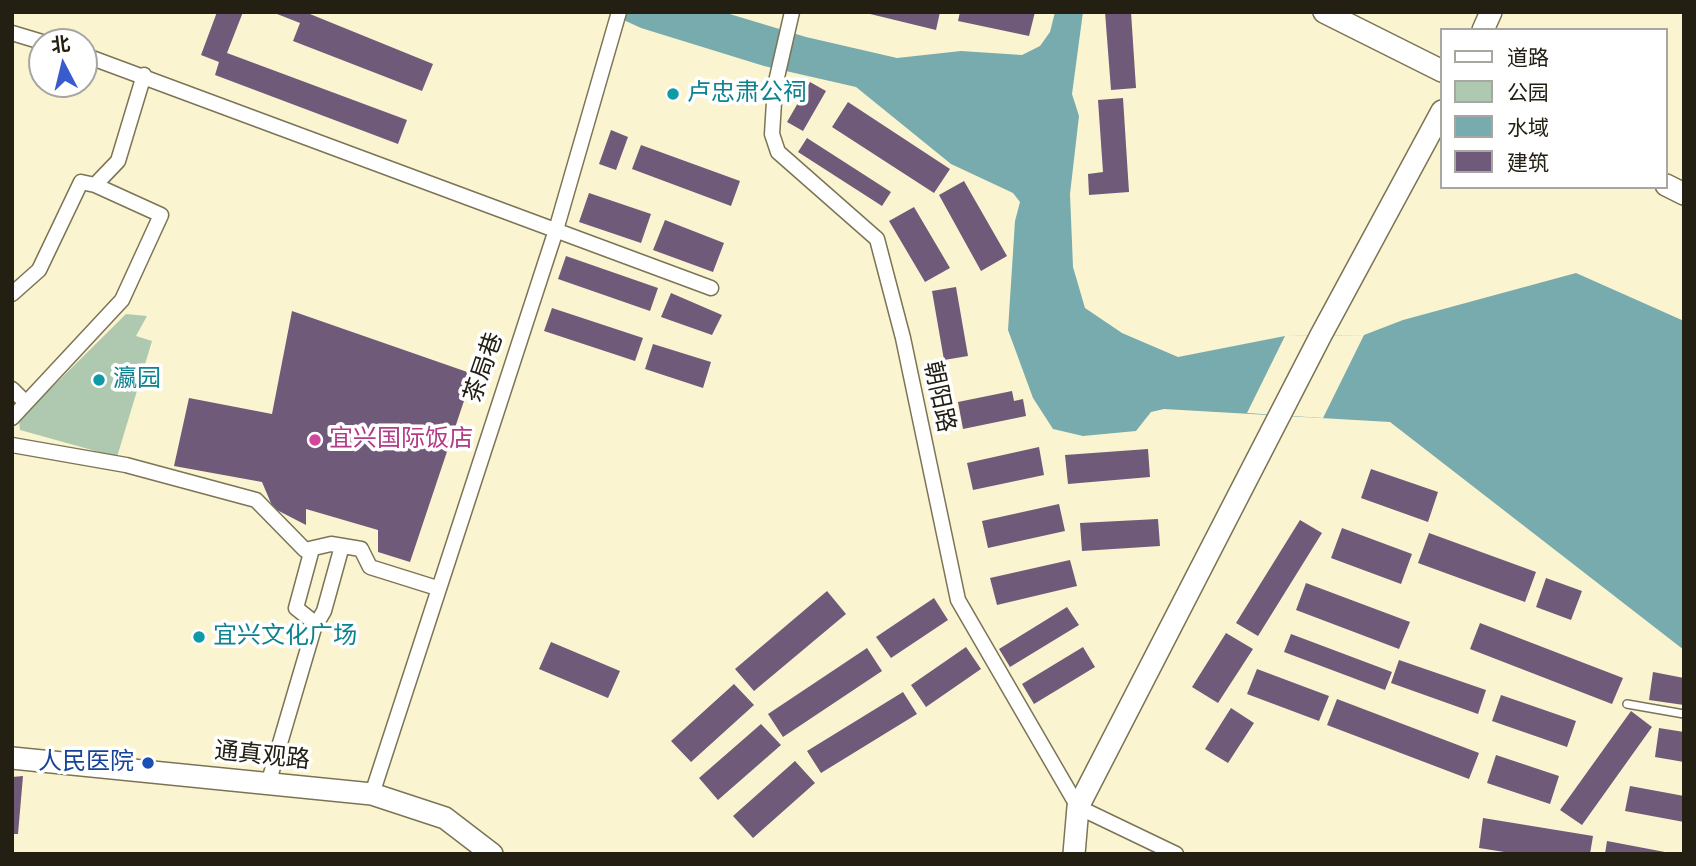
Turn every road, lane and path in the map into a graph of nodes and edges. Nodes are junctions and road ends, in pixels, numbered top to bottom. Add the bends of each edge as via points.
1 (619, 12) edge
2 (1324, 12) edge
3 (1491, 12) edge
4 (791, 17) edge
5 (1484, 28) edge
6 (98, 60) edge
7 (1440, 70) edge
8 (144, 75) junction
9 (1440, 115) edge
10 (95, 185) junction
11 (1668, 186) edge
12 (1684, 194) edge
13 (556, 230) junction
14 (711, 288) dead end
15 (12, 294) edge
16 (12, 389) edge
17 (26, 403) junction
18 (12, 418) edge
19 (12, 445) edge
20 (342, 545) junction
21 (312, 549) junction
22 (437, 588) junction
23 (316, 624) junction
24 (1627, 704) dead end
25 (1684, 714) edge
26 (12, 758) edge
27 (268, 784) junction
28 (372, 794) junction
29 (1078, 807) junction
30 (492, 854) edge
31 (1074, 854) edge
32 (1176, 854) edge

1 - 13 street, 茶局巷
2 - 7 main road
3 - 5 main road
4 - 29 street, 朝阳路 via 777,75 772,134 778,152 877,239 903,338 958,600
6 - 8 street
8 - 10 street via 118,161
8 - 13 street
9 - 29 main road
10 - 15 street via 81,182 39,270
10 - 17 street via 161,215 122,300
11 - 12 main road
13 - 14 street
13 - 22 street, 茶局巷
16 - 17 street
17 - 18 street
19 - 21 street via 126,465 256,500 305,550
20 - 21 street
20 - 22 street via 361,549 370,567
20 - 23 street via 324,611
21 - 23 street via 296,608
22 - 28 street, 茶局巷
23 - 27 street
24 - 25 lane
26 - 27 main road, 通真观路
27 - 28 main road, 通真观路
28 - 30 main road, 通真观路 via 445,818
29 - 31 main road
29 - 32 street

